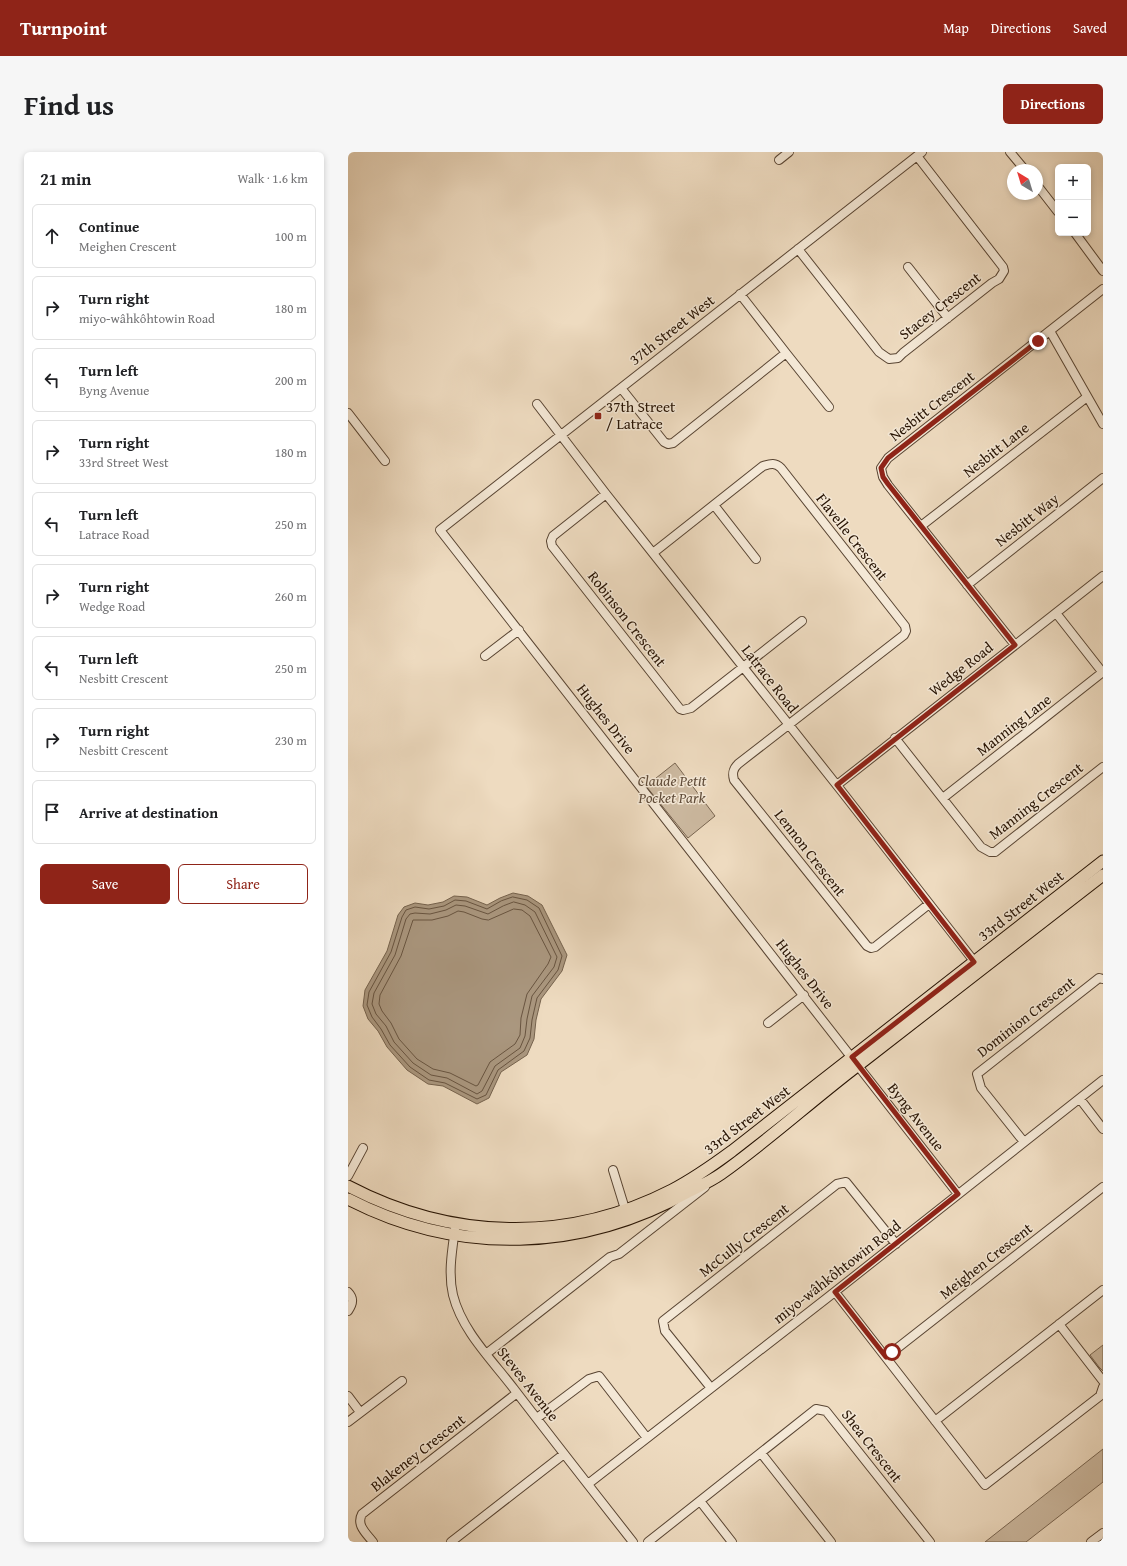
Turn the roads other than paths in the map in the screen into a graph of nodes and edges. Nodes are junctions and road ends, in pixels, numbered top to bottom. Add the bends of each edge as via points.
1 (789, 152) edge
2 (1010, 152) edge
3 (919, 154) edge
4 (779, 160) dead end
5 (1020, 164) edge
6 (1043, 193) edge
7 (1055, 208) edge
8 (1077, 236) edge
9 (798, 249) junction
10 (908, 267) dead end
11 (1103, 270) edge
12 (1103, 289) edge
13 (740, 294) junction
14 (948, 318) junction
15 (1050, 331) junction
16 (786, 353) junction
17 (621, 388) junction
18 (1088, 397) junction
19 (537, 404) dead end
20 (829, 407) dead end
21 (348, 414) edge
22 (1103, 424) edge
23 (561, 435) junction
24 (385, 460) dead end
25 (1103, 478) edge
26 (606, 494) junction
27 (714, 506) junction
28 (922, 526) junction
29 (440, 530) joint
30 (653, 553) junction
31 (756, 559) dead end
32 (1103, 576) edge
33 (968, 585) junction
34 (1056, 613) junction
35 (802, 621) dead end
36 (519, 630) junction
37 (1015, 645) junction
38 (485, 656) dead end
39 (743, 667) junction
40 (1103, 673) edge
41 (788, 725) junction
42 (895, 738) junction
43 (1103, 767) edge
44 (837, 785) junction
45 (943, 798) junction
46 (1103, 861) edge
47 (1103, 875) edge
48 (929, 904) junction
49 (978, 966) junction
50 (1103, 979) edge
51 (804, 995) junction
52 (768, 1023) dead end
53 (855, 1061) junction
54 (1103, 1080) edge
55 (1080, 1099) junction
56 (1103, 1129) edge
57 (1024, 1142) junction
58 (363, 1148) dead end
59 (613, 1170) dead end
60 (719, 1175) junction
61 (348, 1176) edge
62 (348, 1186) edge
63 (1103, 1187) edge
64 (958, 1194) junction
65 (348, 1199) edge
66 (625, 1209) junction
67 (455, 1229) junction
68 (896, 1244) junction
69 (1103, 1290) edge
70 (348, 1292) edge
71 (835, 1292) junction
72 (348, 1311) edge
73 (1059, 1324) junction
74 (486, 1354) junction
75 (886, 1357) junction
76 (402, 1381) dead end
77 (1103, 1381) edge
78 (1103, 1387) edge
79 (711, 1388) junction
80 (517, 1393) junction
81 (348, 1396) edge
82 (360, 1412) junction
83 (537, 1418) junction
84 (935, 1421) junction
85 (348, 1422) edge
86 (647, 1438) junction
87 (761, 1453) junction
88 (564, 1454) junction
89 (588, 1484) junction
90 (700, 1501) junction
91 (1103, 1533) edge
92 (373, 1542) edge
93 (451, 1542) edge
94 (633, 1542) edge
95 (648, 1542) edge
96 (732, 1542) edge
97 (831, 1542) edge
98 (930, 1542) edge
99 (1092, 1542) edge

1 - 4 street
2 - 5 street
3 - 9 street, 37th Street West
3 - 14 street, Stacey Crescent via 1004,271 999,280
6 - 7 street
8 - 11 street
9 - 13 street, 37th Street West
9 - 14 street, Stacey Crescent via 879,352 889,359 898,358
10 - 14 street
12 - 15 street, Nesbitt Crescent
13 - 16 street
13 - 17 street, 37th Street West
15 - 18 street
15 - 28 street, Nesbitt Crescent via 883,464 883,477
16 - 17 street via 673,443 664,442
16 - 20 street
17 - 23 street, 37th Street West
18 - 22 street
18 - 28 street, Nesbitt Lane
19 - 23 street, Latrace Road
21 - 24 street
23 - 26 street, Latrace Road
23 - 29 street, 37th Street West
25 - 33 street, Nesbitt Way
26 - 30 street, Latrace Road
26 - 39 street, Robinson Crescent via 554,536 552,546 677,706 683,710 690,708
27 - 30 street, Flavelle Crescent
27 - 31 street
27 - 41 street, Flavelle Crescent via 763,466 777,464 905,626 904,635
28 - 33 street, Nesbitt Crescent
29 - 36 street, Hughes Drive
30 - 39 street, Latrace Road
32 - 34 street, Wedge Road
33 - 37 street, Nesbitt Crescent
34 - 37 street, Wedge Road
34 - 40 street
35 - 39 street, Robinson Crescent
36 - 38 street
36 - 51 street, Hughes Drive
37 - 42 street, Wedge Road
39 - 41 street, Latrace Road
40 - 45 street, Manning Lane
41 - 44 street, Latrace Road
41 - 48 street, Lennon Crescent via 738,764 733,771 734,780 867,946 875,947
42 - 44 street, Wedge Road
42 - 45 street, Manning Crescent
43 - 45 street, Manning Crescent via 995,852 981,847
44 - 48 street, Latrace Road
46 - 49 main road, 33rd Street West
47 - 49 main road, 33rd Street West
48 - 49 street, Latrace Road
49 - 53 main road, 33rd Street West
50 - 57 street, Dominion Crescent via 1099,978 977,1074 981,1088
51 - 52 street
51 - 53 street, Hughes Drive
53 - 60 main road, 33rd Street West
53 - 64 street, Byng Avenue
53 - 66 main road, 33rd Street West via 708,1168 672,1190
54 - 55 street, miyo-wâhkôhtowin Road
55 - 56 street
55 - 57 street, miyo-wâhkôhtowin Road
57 - 64 street, miyo-wâhkôhtowin Road
58 - 61 street
59 - 66 street
60 - 67 main road, 33rd Street West via 655,1210 608,1227 579,1233 553,1238 503,1239
60 - 74 street, 33rd Street West
62 - 67 main road, 33rd Street West via 390,1206 430,1218
63 - 75 street, Meighen Crescent
64 - 68 street, miyo-wâhkôhtowin Road
65 - 67 main road, 33rd Street West via 416,1227
66 - 67 main road, 33rd Street West via 572,1224
67 - 74 street, Steves Avenue via 450,1277 453,1295 464,1322
68 - 71 street, miyo-wâhkôhtowin Road
68 - 79 street, McCully Crescent via 846,1182 837,1184 663,1321 665,1331
69 - 73 street
70 - 72 street via 352,1296 352,1305
71 - 75 street
71 - 79 street, miyo-wâhkôhtowin Road
73 - 77 street
73 - 84 street
74 - 80 street, Steves Avenue
75 - 84 street
76 - 82 street
78 - 84 street via 1100,1396 985,1486
79 - 86 street, miyo-wâhkôhtowin Road
80 - 83 street, Steves Avenue
80 - 92 street, Blakeney Crescent via 362,1514 360,1525
81 - 82 street
82 - 85 street
83 - 86 street via 589,1379 599,1376
83 - 88 street, Steves Avenue
86 - 89 street, miyo-wâhkôhtowin Road
87 - 90 street, Shea Crescent
87 - 97 street
87 - 98 street, Shea Crescent via 816,1409 826,1411
88 - 89 street, Steves Avenue
88 - 93 street
89 - 94 street, Steves Avenue
90 - 95 street, Shea Crescent
90 - 96 street
91 - 99 street

